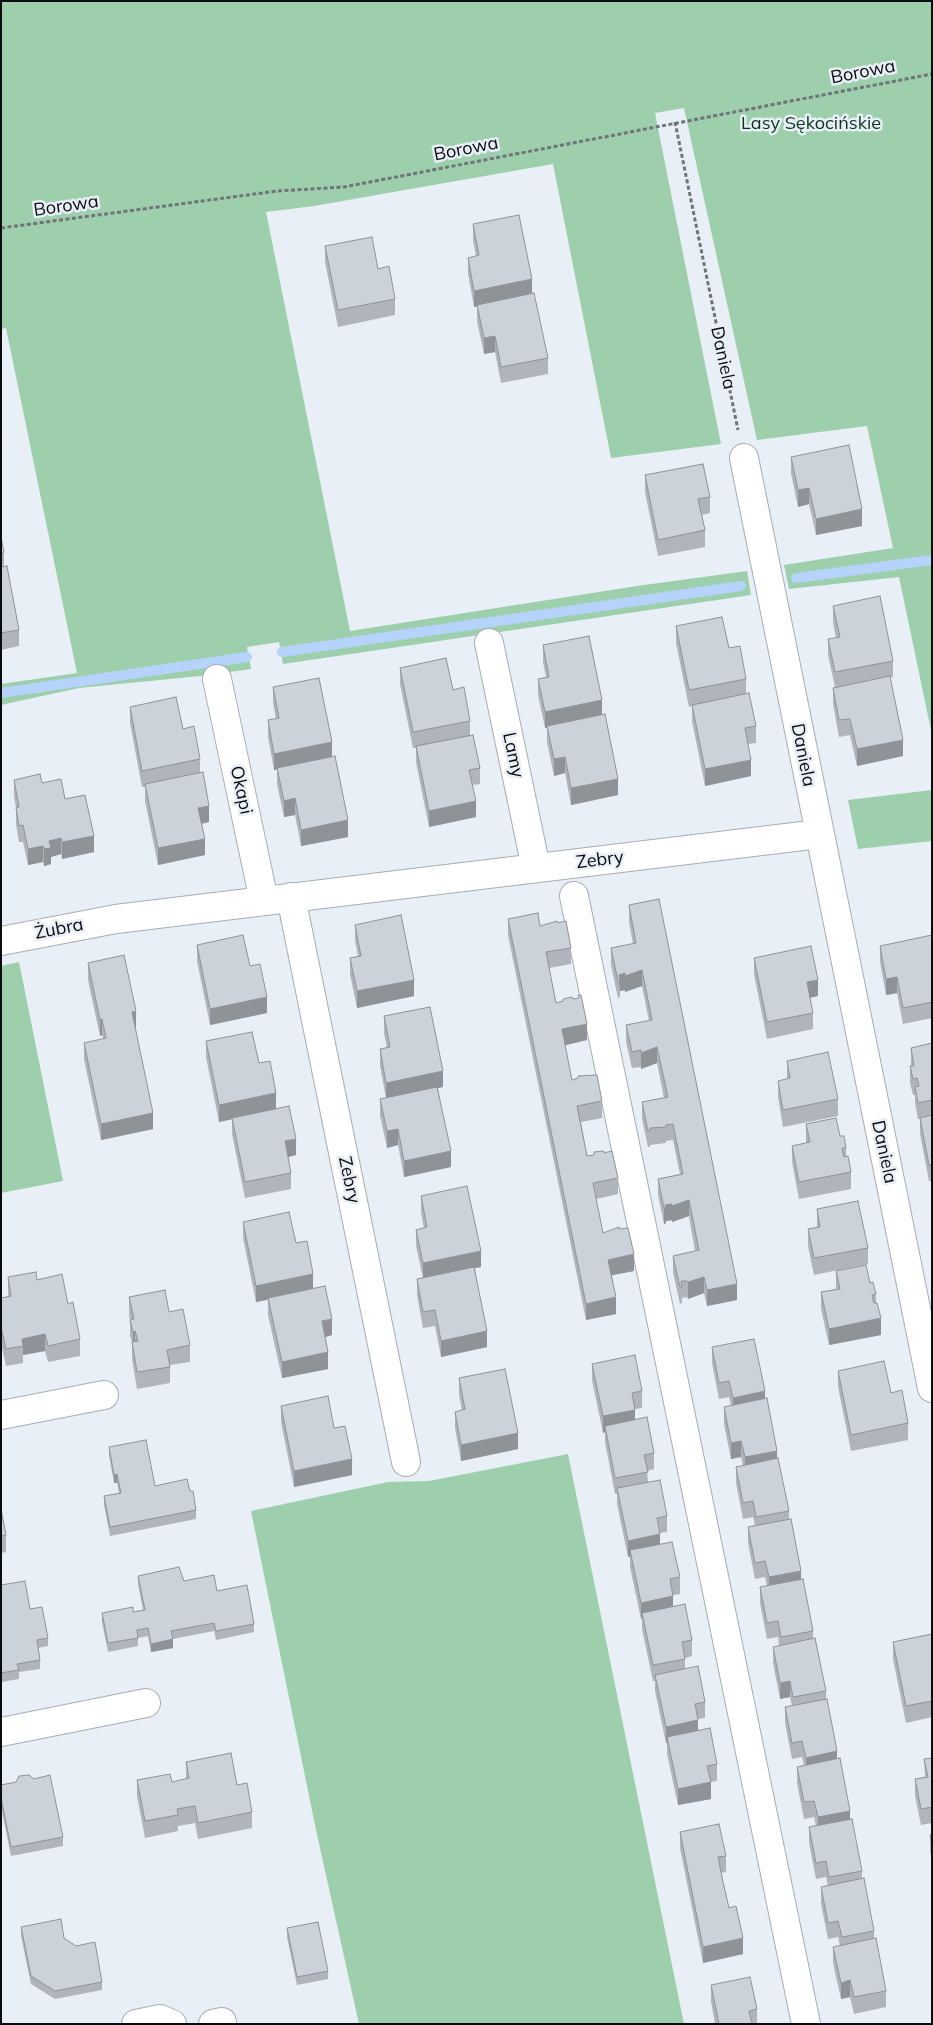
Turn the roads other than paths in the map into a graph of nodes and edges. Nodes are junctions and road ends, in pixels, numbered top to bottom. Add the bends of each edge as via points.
1 (744, 458) road end
2 (489, 643) dead end
3 (217, 678) dead end
4 (819, 834) junction
5 (536, 868) junction
6 (574, 896) dead end
7 (291, 897) junction
8 (264, 901) junction
9 (116, 918) joint
10 (1, 941) edge
11 (932, 1388) edge
12 (104, 1395) dead end
13 (1, 1415) edge
14 (406, 1462) dead end
15 (146, 1703) dead end
16 (1, 1732) edge
17 (136, 2024) edge
18 (172, 2024) edge
19 (806, 2024) edge

1 - 4 street, Daniela
2 - 5 street, Lamy
3 - 8 street, Okapi
4 - 5 street, Zebry
4 - 11 street, Daniela
5 - 7 street, Zebry
6 - 19 street
7 - 8 street, Zebry
7 - 14 street, Zebry
8 - 9 street, Zebry
9 - 10 street, Żubra
12 - 13 street
15 - 16 street
17 - 18 street via 160,2019

